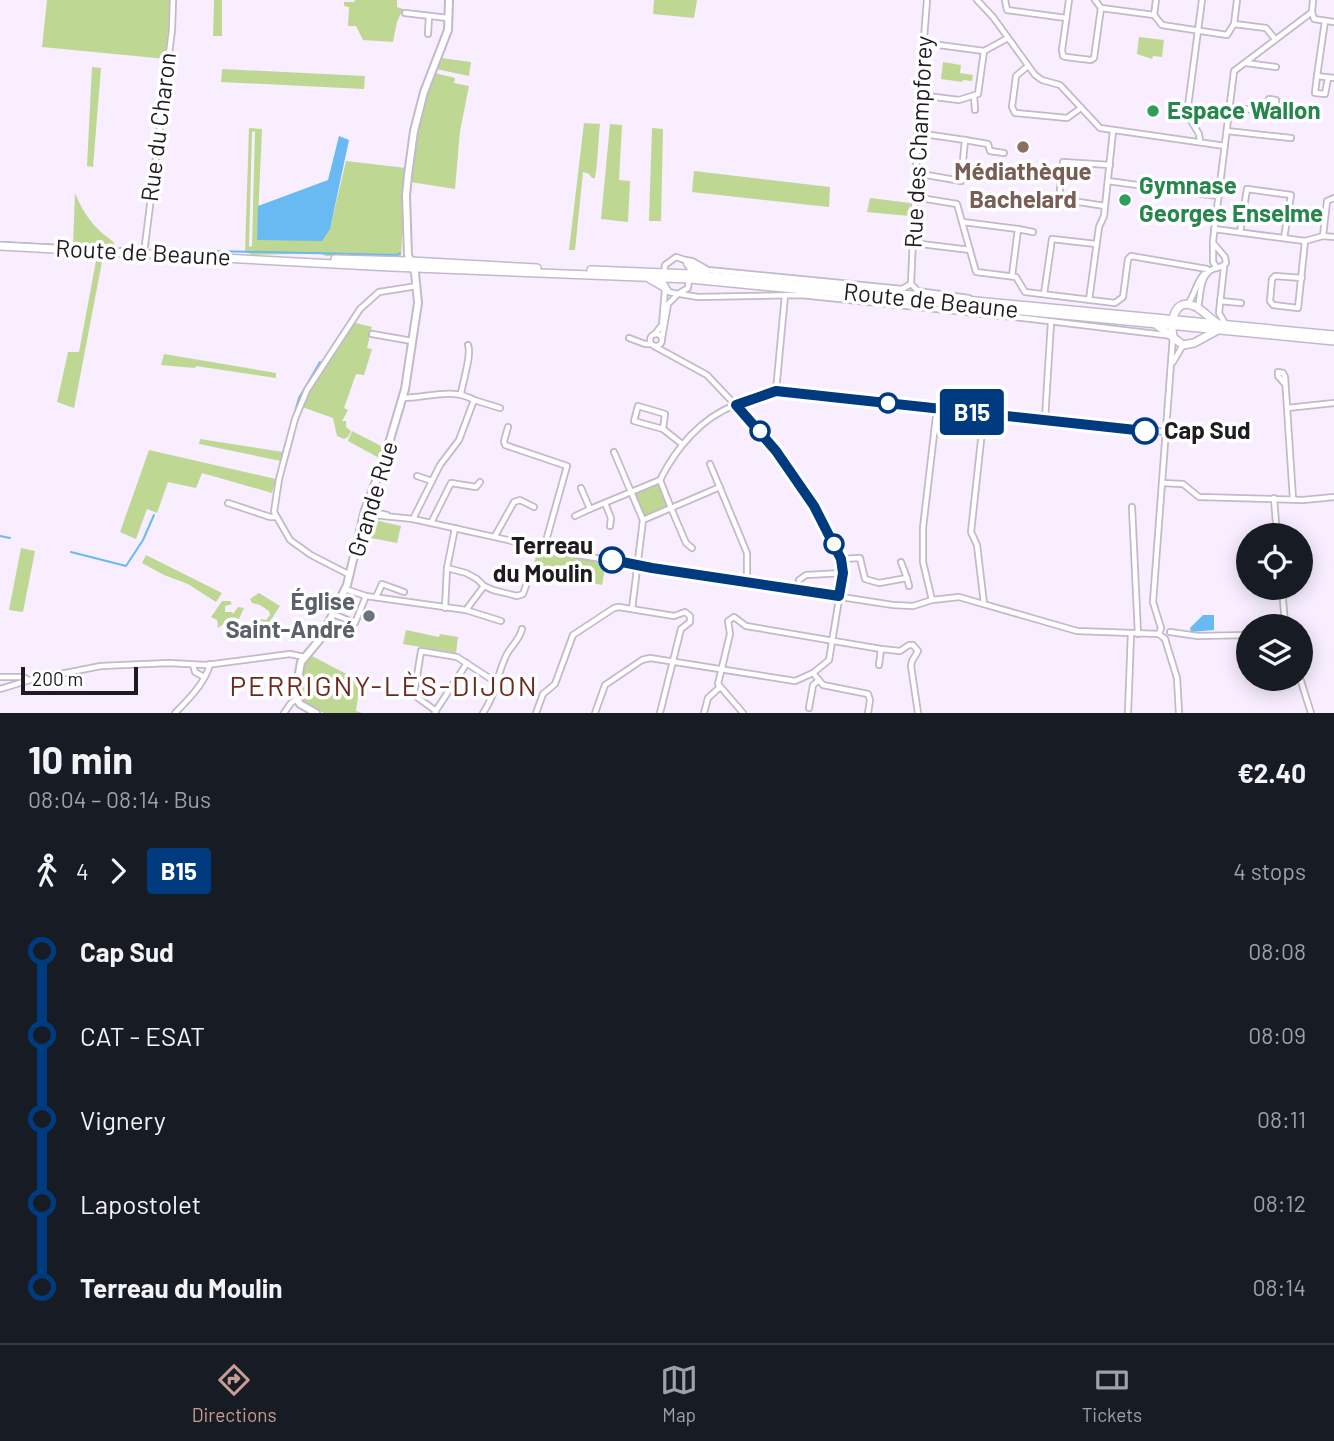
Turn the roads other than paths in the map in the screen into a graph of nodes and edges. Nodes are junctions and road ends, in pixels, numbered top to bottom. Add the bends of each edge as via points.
1 (173, 0) edge
2 (449, 0) edge
3 (927, 0) edge
4 (977, 0) edge
5 (1005, 0) edge
6 (1069, 0) edge
7 (1095, 0) edge
8 (1156, 0) edge
9 (1202, 0) edge
10 (1237, 0) edge
11 (1314, 0) edge
12 (1101, 8) junction
13 (1312, 12) junction
14 (405, 13) dead end
15 (1154, 15) junction
16 (429, 16) junction
17 (449, 18) junction
18 (1066, 18) junction
19 (1325, 21) junction
20 (1334, 22) edge
21 (1234, 24) junction
22 (1198, 31) junction
23 (428, 34) dead end
24 (1008, 38) junction
25 (1275, 40) junction
26 (924, 43) junction
27 (984, 51) junction
28 (1245, 63) junction
29 (1028, 66) junction
30 (1276, 66) dead end
31 (1317, 76) junction
32 (1331, 78) edge
33 (919, 94) junction
34 (974, 96) junction
35 (1230, 107) junction
36 (1081, 108) junction
37 (975, 110) dead end
38 (1266, 112) dead end
39 (1114, 131) junction
40 (1227, 131) junction
41 (917, 133) junction
42 (1291, 138) dead end
43 (965, 140) junction
44 (1200, 142) junction
45 (1225, 146) junction
46 (1004, 153) dead end
47 (1110, 165) junction
48 (915, 173) junction
49 (1108, 181) junction
50 (914, 197) junction
51 (1218, 197) junction
52 (1334, 198) edge
53 (1105, 206) junction
54 (963, 222) junction
55 (1018, 229) junction
56 (1214, 229) junction
57 (1033, 232) dead end
58 (1240, 232) junction
59 (1324, 236) junction
60 (1334, 237) edge
61 (1284, 238) junction
62 (1213, 241) junction
63 (1305, 241) junction
64 (913, 243) junction
65 (1096, 244) junction
66 (0, 246) edge
67 (970, 250) junction
68 (144, 253) junction
69 (1222, 255) junction
70 (1213, 261) junction
71 (687, 262) junction
72 (411, 264) junction
73 (1221, 267) junction
74 (1207, 269) junction
75 (663, 272) junction
76 (646, 274) junction
77 (1012, 276) junction
78 (705, 278) junction
79 (1302, 278) junction
80 (689, 282) junction
81 (911, 284) junction
82 (416, 286) junction
83 (665, 288) junction
84 (679, 294) junction
85 (785, 294) junction
86 (1044, 294) junction
87 (694, 297) junction
88 (1089, 300) junction
89 (977, 301) junction
90 (1220, 301) junction
91 (1241, 303) dead end
92 (1188, 304) junction
93 (1199, 309) junction
94 (1172, 320) junction
95 (1156, 321) junction
96 (1051, 322) junction
97 (1203, 326) junction
98 (1221, 327) junction
99 (372, 334) dead end
100 (1334, 335) edge
101 (1173, 336) junction
102 (632, 339) dead end
103 (653, 340) junction
104 (662, 340) junction
105 (1197, 341) junction
106 (1334, 341) edge
107 (413, 342) junction
108 (468, 345) dead end
109 (1183, 345) junction
110 (671, 356) junction
111 (1172, 362) junction
112 (1284, 384) dead end
113 (776, 391) junction
114 (461, 394) junction
115 (403, 398) junction
116 (474, 400) junction
117 (1334, 403) edge
118 (736, 405) junction
119 (500, 408) dead end
120 (937, 408) junction
121 (1287, 408) junction
122 (984, 413) junction
123 (1045, 419) junction
124 (508, 427) dead end
125 (663, 429) junction
126 (1166, 432) junction
127 (682, 444) junction
128 (614, 452) dead end
129 (710, 464) dead end
130 (417, 477) dead end
131 (660, 480) junction
132 (432, 481) junction
133 (1162, 483) junction
134 (478, 487) dead end
135 (719, 487) junction
136 (581, 488) dead end
137 (631, 492) junction
138 (1334, 497) edge
139 (1274, 498) junction
140 (1293, 499) junction
141 (228, 503) dead end
142 (604, 503) junction
143 (534, 507) dead end
144 (1132, 507) dead end
145 (671, 508) junction
146 (590, 509) junction
147 (364, 512) junction
148 (575, 516) dead end
149 (276, 517) junction
150 (413, 519) junction
151 (643, 520) junction
152 (431, 523) junction
153 (1276, 523) edge
154 (610, 526) dead end
155 (455, 528) junction
156 (495, 537) junction
157 (544, 548) junction
158 (692, 548) dead end
159 (841, 559) junction
160 (901, 562) dead end
161 (638, 565) junction
162 (447, 568) junction
163 (843, 573) junction
164 (350, 575) junction
165 (906, 578) junction
166 (528, 580) dead end
167 (799, 580) dead end
168 (747, 583) junction
169 (484, 586) junction
170 (909, 586) dead end
171 (345, 589) junction
172 (404, 592) dead end
173 (366, 596) junction
174 (839, 596) junction
175 (376, 597) junction
176 (929, 601) junction
177 (984, 604) junction
178 (445, 608) junction
179 (632, 609) junction
180 (466, 610) junction
181 (333, 614) junction
182 (501, 621) dead end
183 (1161, 628) junction
184 (522, 629) dead end
185 (1170, 632) junction
186 (1131, 634) junction
187 (1138, 634) junction
188 (1158, 635) junction
189 (1236, 635) edge
190 (1165, 639) junction
191 (833, 640) junction
192 (881, 649) junction
193 (304, 657) junction
194 (673, 661) junction
195 (467, 663) junction
196 (210, 664) junction
197 (193, 665) junction
198 (879, 665) dead end
199 (720, 668) junction
200 (813, 673) junction
201 (0, 677) edge
202 (204, 677) junction
203 (30, 680) junction
204 (818, 681) junction
205 (496, 683) junction
206 (720, 687) junction
207 (0, 689) edge
208 (1304, 691) edge
209 (297, 699) junction
210 (809, 708) dead end
211 (435, 712) edge
212 (175, 713) edge
213 (284, 713) edge
214 (316, 713) edge
215 (483, 713) edge
216 (536, 713) edge
217 (595, 713) edge
218 (660, 713) edge
219 (704, 713) edge
220 (743, 713) edge
221 (868, 713) edge
222 (918, 713) edge
223 (1128, 713) edge
224 (1179, 713) edge
225 (1311, 713) edge

1 - 68 street, Rue du Charon
2 - 17 main road, Grande Rue
3 - 26 street, Rue des Champforey
4 - 24 street
5 - 18 street via 1007,10
6 - 18 street
7 - 12 street
8 - 15 street
9 - 22 street
10 - 21 street
11 - 13 street
12 - 15 street
12 - 18 street via 1091,60 1063,56
13 - 19 street via 1314,19
13 - 25 street
14 - 16 street
15 - 22 street via 1162,25
16 - 17 street
16 - 23 street
17 - 72 main road, Grande Rue via 414,131 406,196
19 - 20 street
19 - 31 street
21 - 22 street via 1227,35
21 - 25 street via 1266,28
22 - 44 street via 1186,114
24 - 27 street
24 - 29 street
25 - 28 street
26 - 27 street
26 - 33 street, Rue des Champforey
27 - 34 street
28 - 30 street
28 - 35 street via 1234,71
29 - 36 street via 1042,80 1060,85
29 - 36 street via 1016,76 1015,113 1067,118
31 - 32 street
31 - 32 street via 1315,93 1325,94
33 - 34 street via 959,100
33 - 41 street, Rue des Champforey
34 - 37 street
35 - 38 street
35 - 40 street
36 - 39 street via 1100,128
39 - 44 street
39 - 47 street
40 - 42 street
40 - 45 street
41 - 43 street
41 - 48 street, Rue des Champforey
43 - 46 street
43 - 48 street via 961,180
44 - 45 street
45 - 51 street
47 - 49 street
47 - 53 street via 1063,162 1059,199
48 - 50 street, Rue des Champforey
49 - 51 street
49 - 53 street
50 - 54 street via 957,204
50 - 64 street, Rue des Champforey
51 - 56 street
52 - 59 street via 1327,201
53 - 65 street
54 - 55 street
54 - 67 street
55 - 57 street
55 - 77 street
56 - 58 street
56 - 62 street
58 - 61 street
58 - 61 street via 1247,188 1292,195
59 - 60 street
59 - 63 street
61 - 63 street
62 - 69 street
62 - 70 street
63 - 79 street
64 - 67 street
64 - 81 street, Rue des Champforey
65 - 86 street via 1052,239
65 - 88 street
66 - 68 main road, Route de Beaune
67 - 77 street via 976,272
68 - 72 main road, Route de Beaune
69 - 70 street
69 - 73 street via 1227,261
70 - 73 street
70 - 74 street
71 - 75 street, Route de Beaune via 676,257
71 - 78 main road
71 - 80 street
71 - 81 street, Route de Beaune via 708,270 902,289
72 - 76 main road, Route de Beaune
72 - 82 main road, Grande Rue
73 - 90 street
73 - 93 street via 1203,279
74 - 88 street via 1129,257 1123,297 1116,302
74 - 92 street
75 - 76 main road
75 - 76 main road, Route de Beaune
75 - 80 main road, Route de Beaune
75 - 83 street
76 - 83 main road
77 - 86 street via 1025,292
78 - 80 main road, Route de Beaune
78 - 80 main road
78 - 89 main road, Route de Beaune
78 - 95 main road, Route de Beaune
79 - 79 street via 1298,308 1273,305 1275,276
80 - 84 street
80 - 87 street
81 - 89 street, Route de Beaune via 918,291
82 - 107 main road, Grande Rue
82 - 149 street via 379,292 360,309 307,390 281,474
83 - 84 street
83 - 103 street via 662,325
84 - 87 street
84 - 104 street via 668,304
85 - 87 street
85 - 96 street
85 - 113 street
86 - 88 street
89 - 95 main road, Route de Beaune
90 - 91 street
90 - 98 street
92 - 93 main road
92 - 94 main road via 1179,308
93 - 97 main road
93 - 98 main road
94 - 95 main road, Route de Beaune
94 - 95 main road
94 - 97 main road, Route de Beaune
94 - 101 main road
95 - 101 main road
96 - 101 street
96 - 123 street
97 - 98 main road, Route de Beaune
97 - 105 main road
98 - 100 main road, Route de Beaune
98 - 105 main road
98 - 106 main road, Route de Beaune
99 - 107 street
101 - 109 main road
101 - 111 street
102 - 103 street
103 - 104 street
103 - 104 street
103 - 110 street
104 - 110 street
105 - 109 main road
107 - 115 main road, Grande Rue
108 - 114 street via 471,349
109 - 111 street
110 - 118 street via 707,375
111 - 126 street
112 - 121 street
113 - 118 street
113 - 120 street
114 - 115 street
114 - 116 street
115 - 147 main road, Grande Rue
116 - 119 street
116 - 132 street via 459,440
117 - 121 street
118 - 127 street
118 - 159 street via 802,488
120 - 122 street
120 - 176 street via 923,528
121 - 140 street
122 - 123 street
122 - 177 street via 971,532 977,545
123 - 126 street
124 - 157 street via 505,445 567,466
125 - 125 street via 634,421 638,406 665,414
125 - 127 street
126 - 133 street
127 - 131 street
128 - 137 street
129 - 135 street
130 - 132 street
131 - 137 street
131 - 145 street
132 - 150 street
133 - 139 street via 1183,484 1199,497
133 - 183 street via 1153,603
134 - 152 street via 451,483
135 - 145 street
135 - 168 street via 747,553
136 - 146 street
137 - 142 street
137 - 151 street
138 - 140 street
139 - 140 street
139 - 153 street
141 - 149 street
142 - 146 street
142 - 154 street
143 - 156 street via 514,502
144 - 187 street
145 - 151 street
145 - 158 street
146 - 148 street
147 - 150 street
147 - 164 main road, Grande Rue
149 - 164 street via 296,546
150 - 152 street
151 - 161 street
152 - 155 street
155 - 156 street
155 - 162 street
156 - 157 street
157 - 161 street
159 - 163 street
159 - 165 street via 860,558 863,577 870,582
160 - 165 street
161 - 168 street
161 - 179 street
162 - 169 street via 474,576
162 - 178 street
163 - 167 street via 806,575
163 - 174 street
164 - 171 main road, Grande Rue
165 - 170 street
166 - 169 street via 520,596
168 - 174 street
169 - 180 street
171 - 173 street
171 - 181 main road, Grande Rue
172 - 175 street via 382,584
173 - 175 street
173 - 181 street via 355,623
174 - 176 street via 898,606
174 - 191 street
175 - 178 street
176 - 177 street via 959,597
177 - 186 street via 1077,631
178 - 180 street
179 - 194 street via 690,615 681,629
179 - 216 street via 614,608 573,634 555,684 543,694
180 - 182 street
181 - 193 main road, Grande Rue
183 - 185 street
183 - 188 street
184 - 205 street
185 - 189 street
185 - 190 street
186 - 187 street
186 - 223 street
187 - 188 street
188 - 190 street
190 - 224 street via 1177,678
191 - 192 street
191 - 199 street via 746,626 734,617 728,621 730,634
191 - 200 street via 829,660
192 - 198 street
192 - 222 street via 900,651 911,645 917,649 911,666
193 - 196 street via 290,654
193 - 209 main road, Grande Rue
194 - 199 street
194 - 217 street via 647,658 609,681 602,688
194 - 218 street
195 - 205 street
195 - 211 street
195 - 211 street via 454,656 420,653 414,695
196 - 197 street
196 - 202 street
197 - 202 street via 195,673
197 - 203 street via 101,666
199 - 200 street via 795,681
199 - 206 street
200 - 204 street
201 - 203 street
202 - 212 street
203 - 207 street
204 - 210 street
204 - 221 street via 867,694
205 - 215 street
206 - 219 street via 708,698
206 - 220 street
208 - 225 street
209 - 213 street
209 - 214 main road

